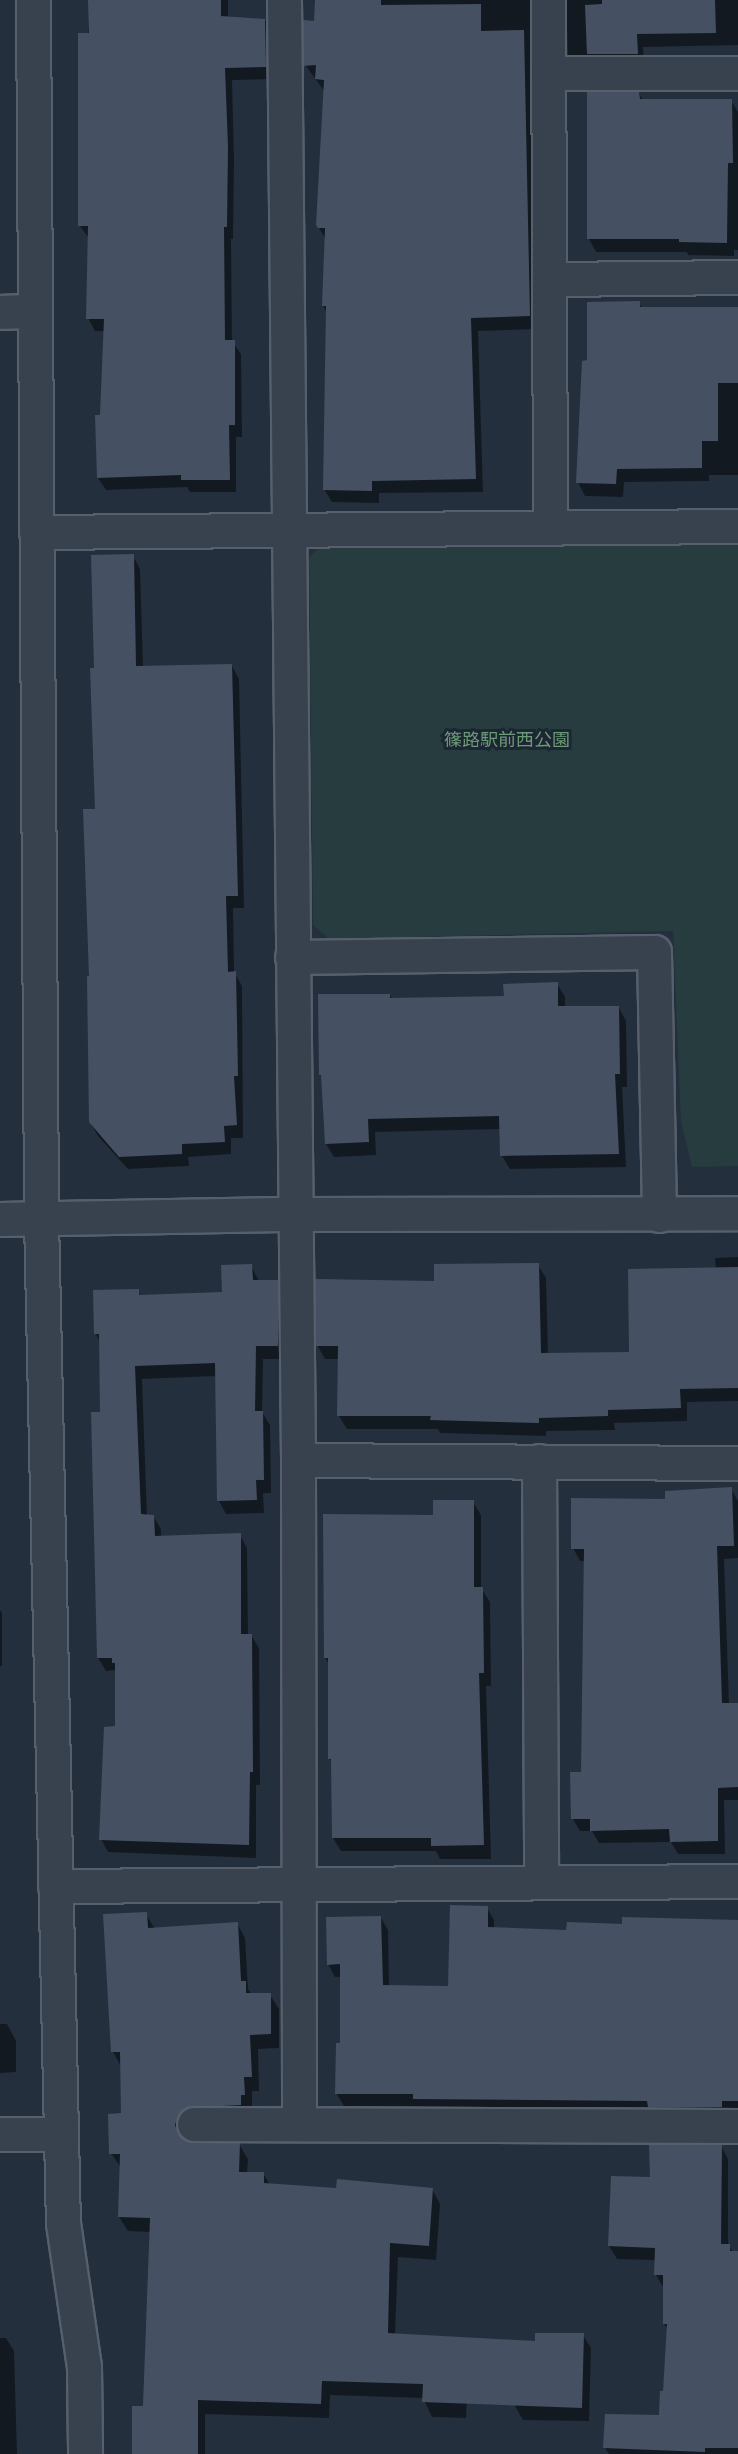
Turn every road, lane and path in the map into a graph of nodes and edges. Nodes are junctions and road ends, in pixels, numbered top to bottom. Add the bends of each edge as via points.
1 (33, 0) edge
2 (284, 0) edge
3 (548, 0) edge
4 (549, 73) junction
5 (738, 73) edge
6 (738, 277) edge
7 (551, 279) junction
8 (35, 311) junction
9 (0, 312) edge
10 (738, 526) edge
11 (550, 527) junction
12 (290, 530) junction
13 (36, 532) junction
14 (292, 957) junction
15 (738, 1213) edge
16 (296, 1214) junction
17 (659, 1215) junction
18 (41, 1218) junction
19 (0, 1219) edge
20 (298, 1460) junction
21 (539, 1461) junction
22 (738, 1463) edge
23 (738, 1881) edge
24 (541, 1882) junction
25 (299, 1885) junction
26 (55, 1886) junction
27 (194, 2124) dead end
28 (299, 2124) junction
29 (738, 2126) edge
30 (0, 2134) edge
31 (61, 2134) junction
32 (86, 2454) edge

1 - 8 street
2 - 12 street
3 - 4 street
4 - 5 street
4 - 7 street
6 - 7 street
7 - 11 street
8 - 9 street
8 - 13 street
10 - 11 street
11 - 12 street
12 - 13 street
12 - 14 street
13 - 18 street
14 - 16 street
14 - 17 street via 654,952
15 - 17 street
16 - 17 street
16 - 18 street
16 - 20 street
18 - 19 street
18 - 26 street
20 - 21 street
20 - 25 street
21 - 22 street
21 - 24 street
23 - 24 street
24 - 25 street
25 - 26 street
25 - 28 street
26 - 31 street
27 - 28 street
28 - 29 street
30 - 31 street
31 - 32 street via 63,2223 84,2367

